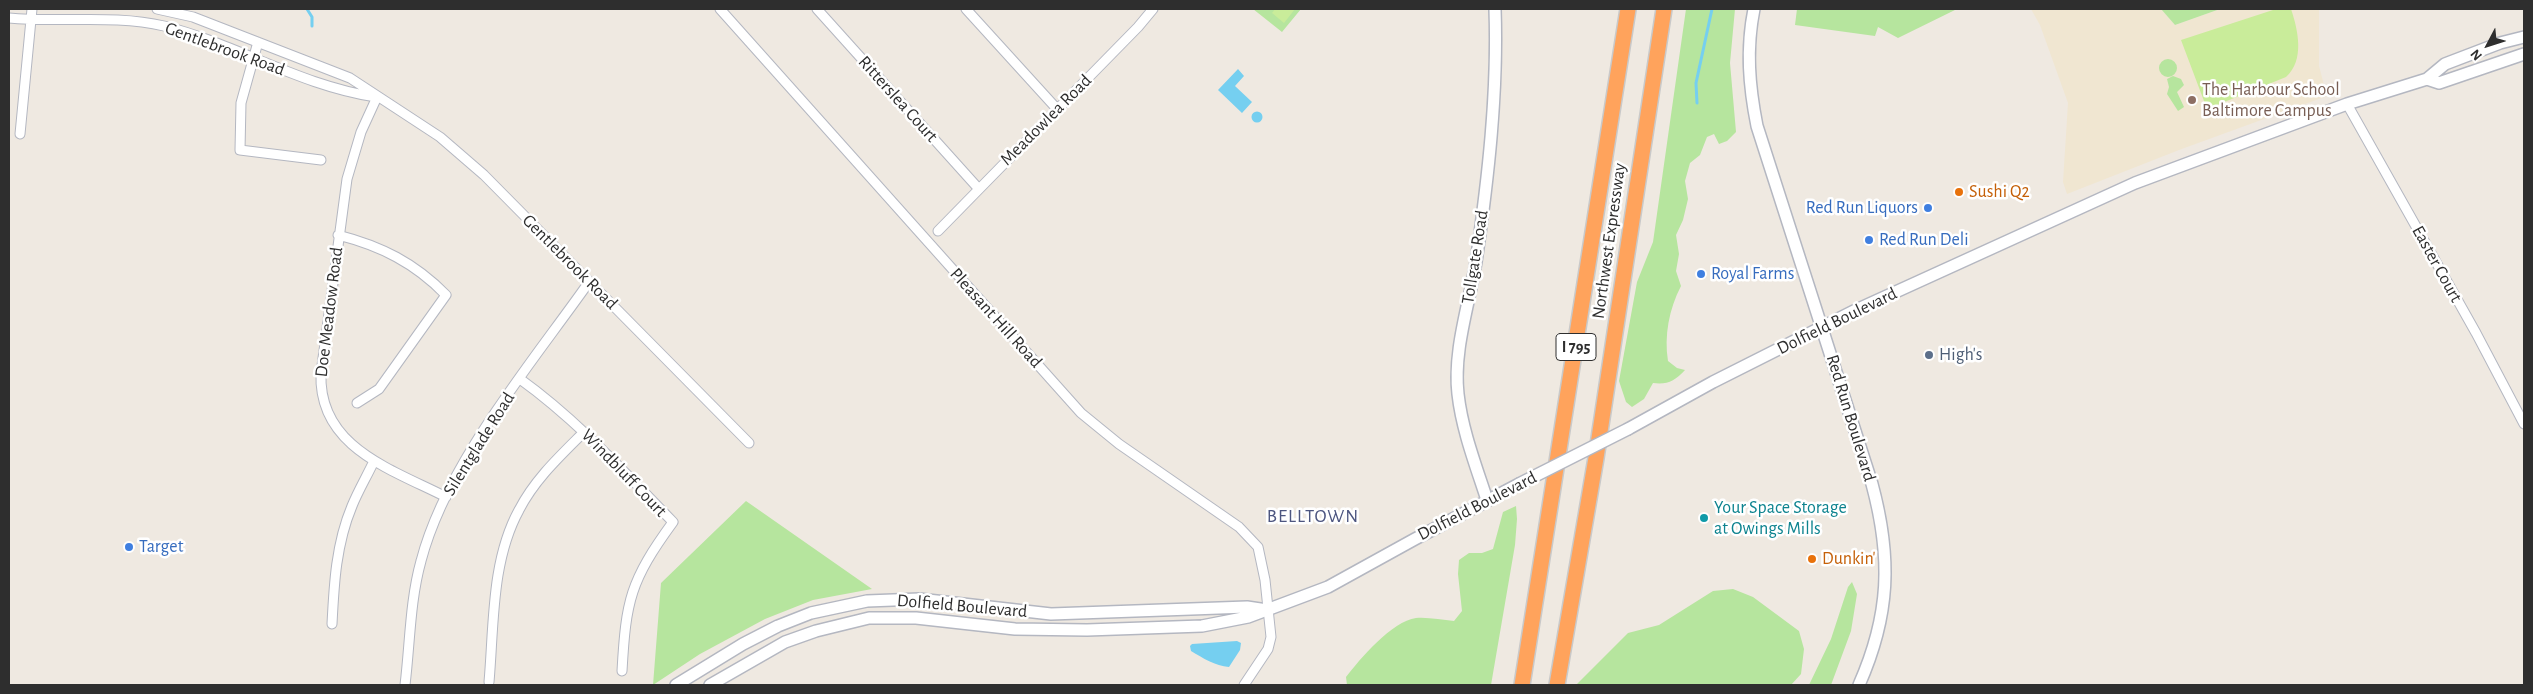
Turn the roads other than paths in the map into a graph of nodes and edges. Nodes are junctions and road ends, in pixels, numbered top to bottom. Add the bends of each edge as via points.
1 (32, 9) edge
2 (157, 9) edge
3 (720, 9) edge
4 (817, 9) edge
5 (966, 9) edge
6 (1153, 9) edge
7 (1495, 9) edge
8 (1628, 9) edge
9 (1664, 9) edge
10 (1754, 9) edge
11 (9, 18) edge
12 (31, 20) junction
13 (2524, 36) edge
14 (258, 42) junction
15 (2524, 54) edge
16 (253, 58) junction
17 (2427, 79) junction
18 (377, 98) junction
19 (2347, 104) junction
20 (1057, 109) junction
21 (20, 134) dead end
22 (321, 160) dead end
23 (978, 188) junction
24 (938, 231) dead end
25 (338, 235) junction
26 (589, 282) junction
27 (1823, 329) junction
28 (520, 379) junction
29 (357, 403) dead end
30 (2524, 424) edge
31 (584, 432) junction
32 (748, 443) dead end
33 (374, 461) junction
34 (446, 497) junction
35 (1487, 500) junction
36 (1268, 610) junction
37 (332, 624) dead end
38 (622, 671) dead end
39 (489, 682) dead end
40 (405, 685) edge
41 (676, 685) edge
42 (710, 685) edge
43 (1244, 685) edge
44 (1522, 685) edge
45 (1557, 685) edge
46 (1859, 685) edge

1 - 12 street
2 - 14 street, Gentlebrook Road via 193,17
3 - 36 street, Pleasant Hill Road via 1081,413 1113,440 1250,537 1262,558
4 - 23 street, Ritterslea Court
5 - 20 street
6 - 20 street, Meadowlea Road
7 - 35 main road, Tollgate Road via 1492,122 1482,220 1458,366 1461,411
8 - 44 highway, Northwest Expressway / I 795
9 - 45 highway, Northwest Expressway / I 795 via 1596,458
10 - 27 main road, Red Run Boulevard via 1748,63 1757,126
11 - 12 street, Gentlebrook Road
12 - 16 street, Gentlebrook Road via 135,21 190,33
12 - 21 street
13 - 17 main road, Dolfield Boulevard via 2445,64
14 - 16 street
14 - 18 street, Gentlebrook Road via 350,78
15 - 17 main road, Dolfield Boulevard via 2439,83
16 - 18 street, Gentlebrook Road via 344,92
16 - 22 street via 241,103 240,150
17 - 19 main road, Dolfield Boulevard
18 - 25 street, Doe Meadow Road via 352,158
18 - 26 street, Gentlebrook Road via 415,119 461,153
19 - 27 main road, Dolfield Boulevard via 2136,183 1856,310
19 - 30 street, Easter Court
20 - 23 street, Meadowlea Road
23 - 24 street, Meadowlea Road
25 - 29 street via 378,247 402,259 431,279 446,295 379,389
25 - 33 street, Doe Meadow Road via 321,373 322,398 341,434
26 - 28 street, Silentglade Road
26 - 32 street, Gentlebrook Road
27 - 35 main road, Dolfield Boulevard, bridge via 1713,382
27 - 46 main road, Red Run Boulevard via 1874,493 1886,550 1885,594 1880,624
28 - 31 street, Windbluff Court
28 - 34 street, Silentglade Road via 479,438
31 - 38 street, Windbluff Court via 673,522 644,562 635,582 625,620
31 - 39 street via 540,478 512,525 498,580
33 - 34 street, Doe Meadow Road
33 - 37 street via 344,527 335,572
34 - 40 street, Silentglade Road via 420,562
35 - 36 main road, Dolfield Boulevard via 1328,587
36 - 41 main road, Dolfield Boulevard via 1247,607 1051,614 919,600 867,601 811,613 778,626
36 - 42 main road, Dolfield Boulevard via 1202,626 1087,630 1015,629 916,618 869,618 816,630 785,642
36 - 43 street, Pleasant Hill Road via 1271,637 1268,649

